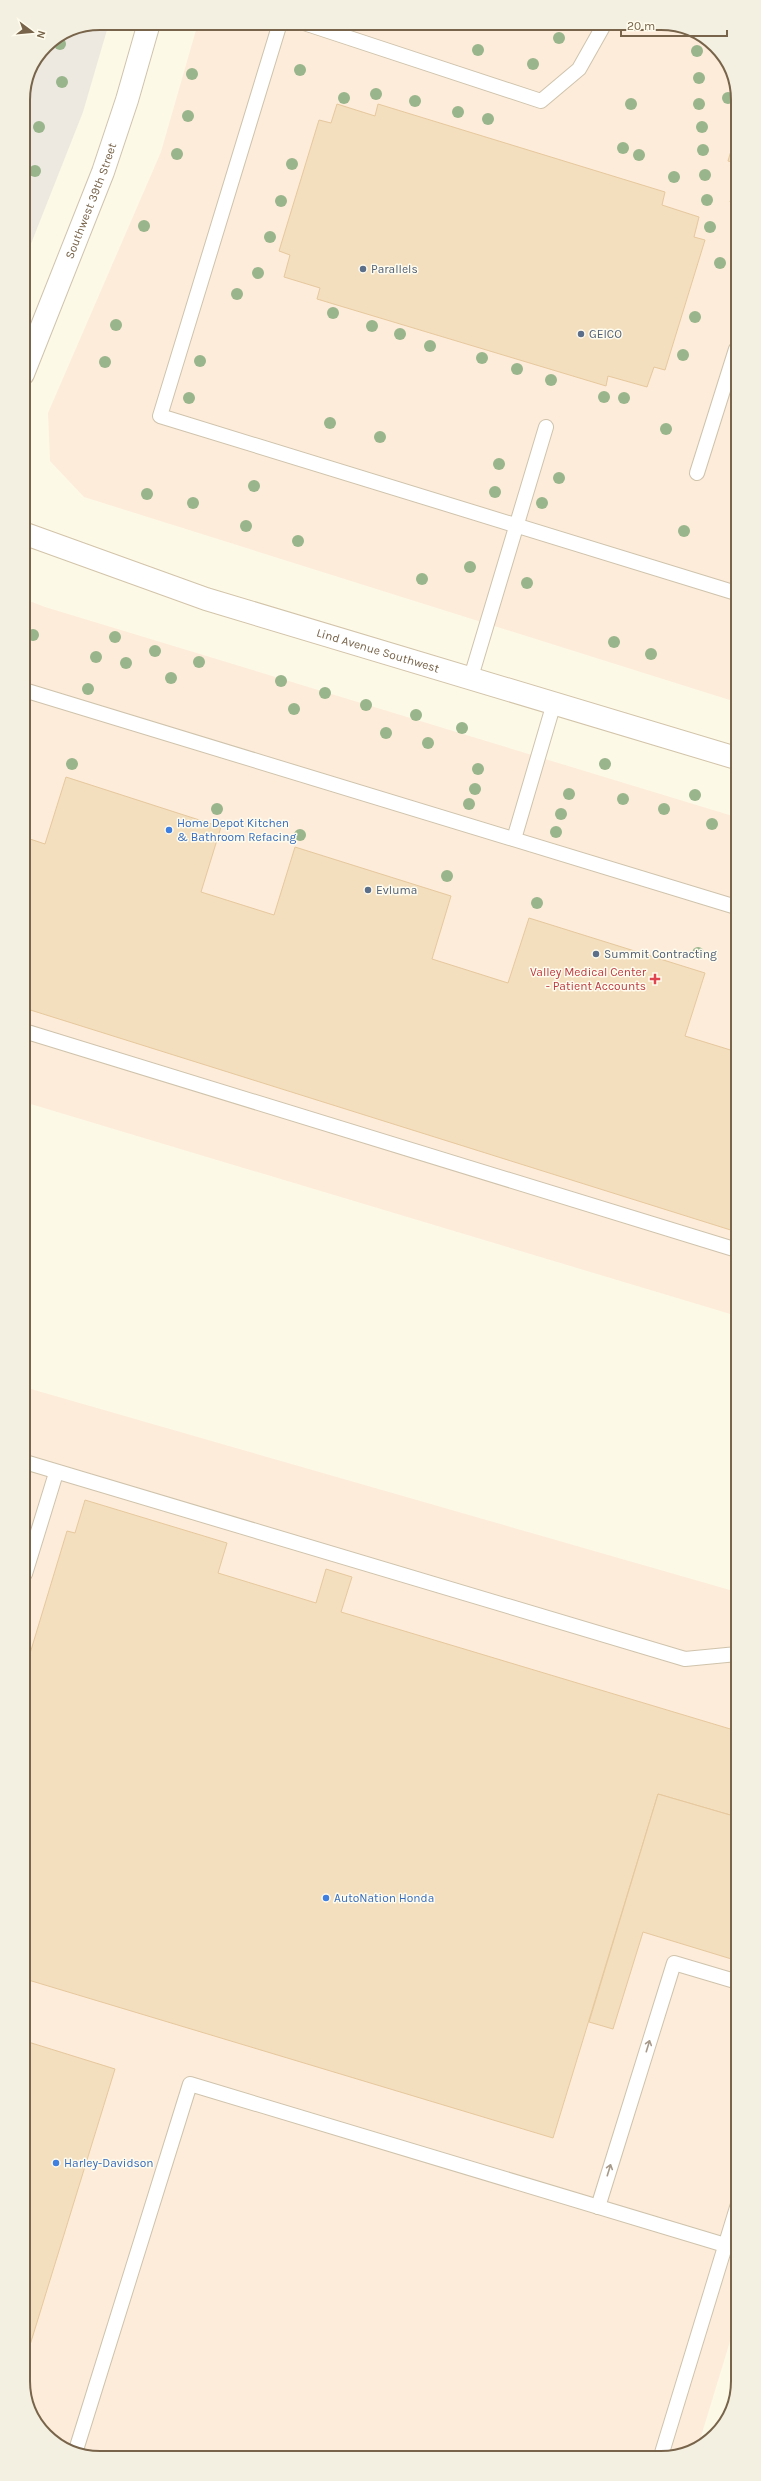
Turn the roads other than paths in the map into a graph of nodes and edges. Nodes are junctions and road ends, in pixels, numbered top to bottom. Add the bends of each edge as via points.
1 (147, 30) edge
2 (278, 30) edge
3 (325, 30) edge
4 (601, 30) edge
5 (30, 356) edge
6 (731, 364) edge
7 (546, 427) dead end
8 (697, 473) dead end
9 (517, 526) junction
10 (30, 535) edge
11 (731, 591) edge
12 (471, 677) junction
13 (30, 692) edge
14 (554, 703) junction
15 (731, 756) edge
16 (514, 839) junction
17 (731, 905) edge
18 (30, 1033) edge
19 (731, 1248) edge
20 (30, 1464) edge
21 (56, 1473) junction
22 (30, 1558) edge
23 (731, 1655) edge
24 (731, 1980) edge
25 (598, 2207) junction
26 (731, 2228) edge
27 (726, 2245) junction
28 (77, 2447) edge
29 (663, 2451) edge

1 - 5 main road, Southwest 39th Street via 103,172
2 - 9 lane via 160,416
3 - 4 lane via 541,101 580,69
6 - 8 lane
7 - 9 lane
9 - 11 lane
9 - 12 lane
10 - 12 main road, Lind Avenue Southwest via 206,599
12 - 14 main road, Lind Avenue Southwest
13 - 16 lane
14 - 15 main road, Lind Avenue Southwest
14 - 16 lane
16 - 17 lane
18 - 19 lane
20 - 21 lane
21 - 22 lane
21 - 23 lane via 685,1659
25 -> 24 lane via 674,1962
25 - 27 lane
25 - 28 lane via 190,2084
26 - 27 lane
27 - 29 lane

